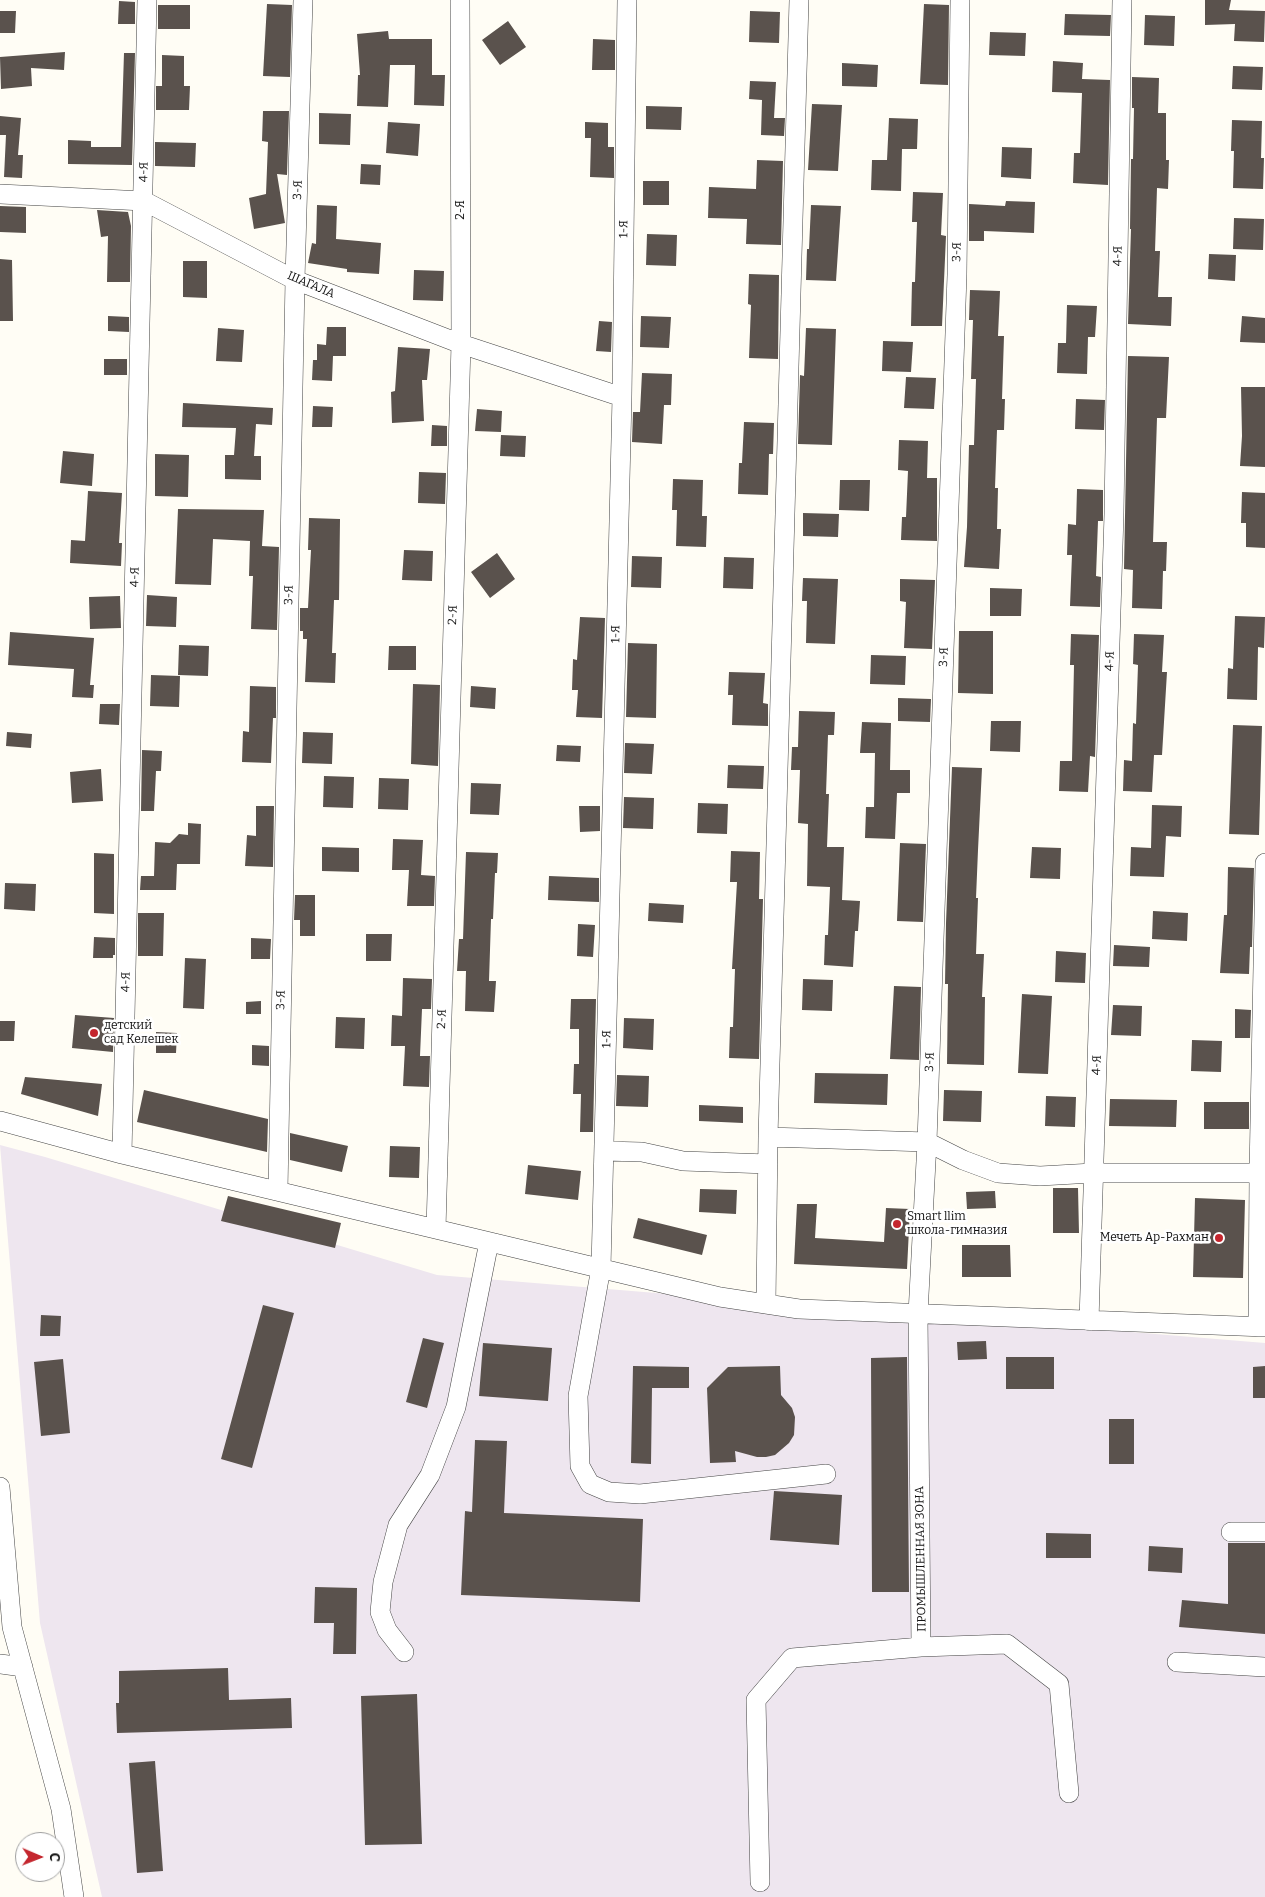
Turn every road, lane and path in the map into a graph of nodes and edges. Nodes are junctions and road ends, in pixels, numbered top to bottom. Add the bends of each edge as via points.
1 (147, 0) edge
2 (303, 0) edge
3 (460, 0) edge
4 (627, 0) edge
5 (799, 0) edge
6 (960, 0) edge
7 (1122, 0) edge
8 (0, 194) edge
9 (144, 201) junction
10 (295, 280) junction
11 (461, 344) junction
12 (622, 397) junction
13 (1265, 863) edge
14 (0, 1121) edge
15 (768, 1137) junction
16 (927, 1142) junction
17 (604, 1151) junction
18 (122, 1154) junction
19 (768, 1164) junction
20 (1093, 1172) junction
21 (1262, 1173) edge
22 (278, 1190) junction
23 (436, 1229) junction
24 (489, 1242) junction
25 (602, 1268) junction
26 (766, 1304) junction
27 (918, 1314) junction
28 (1089, 1321) junction
29 (1262, 1327) edge
30 (826, 1474) dead end
31 (0, 1487) edge
32 (1231, 1532) dead end
33 (1265, 1532) edge
34 (4, 1581) edge
35 (921, 1646) junction
36 (404, 1652) dead end
37 (1177, 1662) dead end
38 (0, 1664) edge
39 (23, 1667) junction
40 (1265, 1667) edge
41 (1069, 1793) dead end
42 (760, 1882) dead end
43 (74, 1897) edge

1 - 9 street, 4-Я
2 - 10 street, 3-Я
3 - 11 street, 2-Я
4 - 12 street, 1-Я
5 - 15 street
6 - 16 street, 3-Я via 957,274
7 - 20 street, 4-Я via 1114,514
8 - 9 street, ШАГАЛА
9 - 10 street, ШАГАЛА
9 - 18 street, 4-Я
10 - 11 street, ШАГАЛА
10 - 22 street, 3-Я
11 - 12 street, ШАГАЛА
11 - 23 street, 2-Я
12 - 17 street, 1-Я
13 - 21 street
14 - 18 street
15 - 16 street
15 - 19 street
16 - 20 street via 963,1160 998,1172 1040,1176
16 - 27 street, 3-Я
17 - 19 street via 642,1152 683,1161
17 - 25 street, 1-Я
18 - 22 street
19 - 26 street
20 - 21 street
20 - 28 street, 4-Я
21 - 29 street
22 - 23 street
23 - 24 street
24 - 25 street
24 - 36 street via 456,1407 430,1475 398,1525 383,1582 380,1612 387,1630
25 - 26 street via 720,1297
25 - 30 street, 1-Я via 578,1396 580,1466 590,1484 609,1492 640,1494
26 - 27 street via 799,1309
27 - 28 street
27 - 35 street, ПРОМЫШЛЕННАЯ ЗОНА
28 - 29 street
31 - 34 street
32 - 33 street
34 - 39 street
35 - 41 street via 1007,1644 1059,1684
35 - 42 street, ПРОМЫШЛЕННАЯ ЗОНА via 792,1658 756,1700
37 - 40 street
38 - 39 street
39 - 43 street via 61,1809

